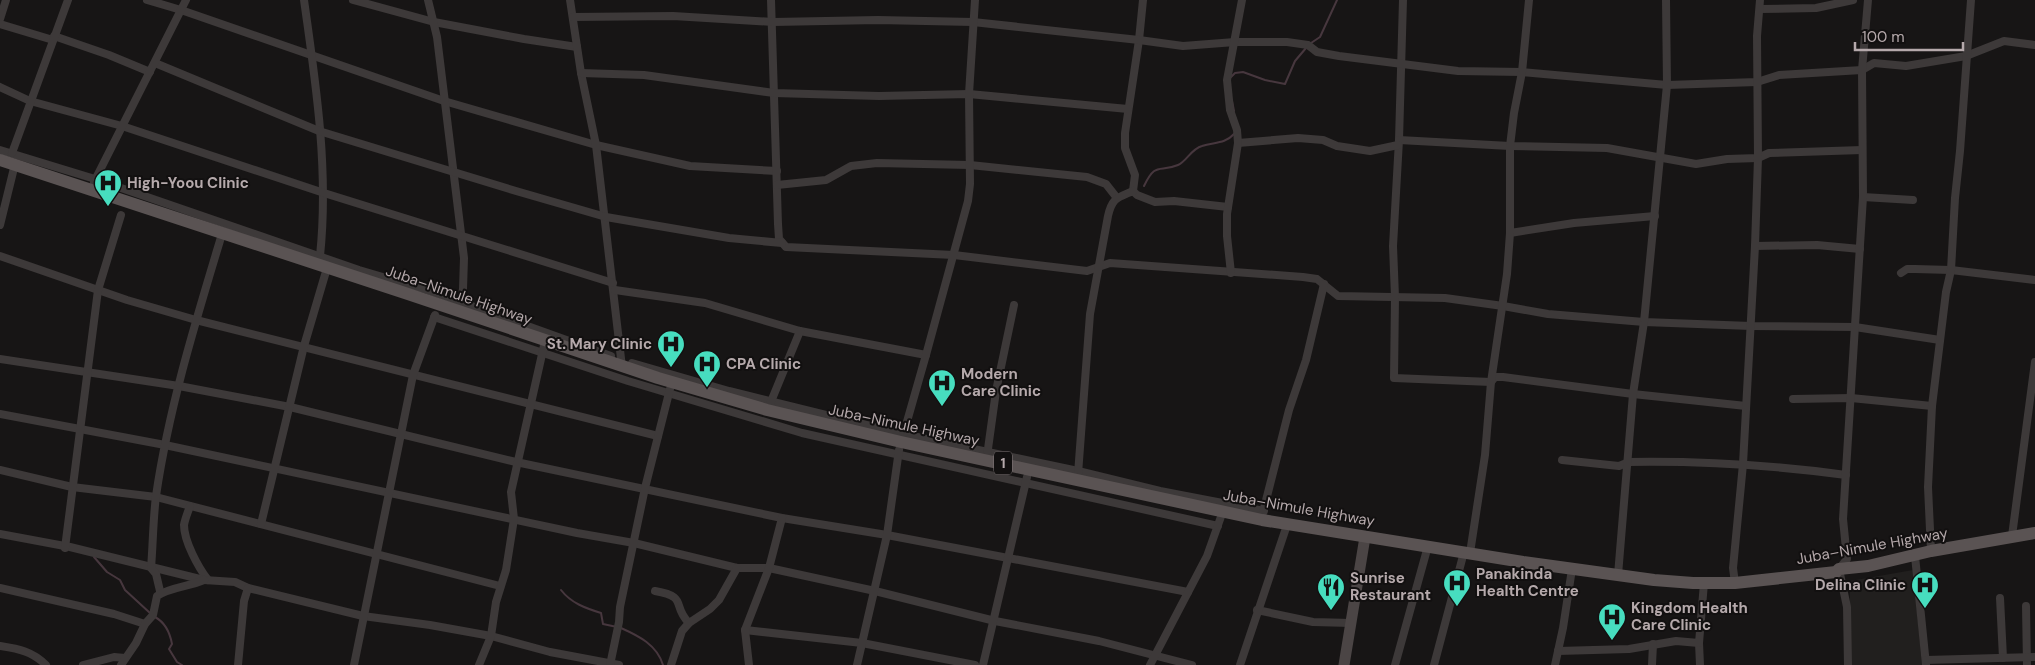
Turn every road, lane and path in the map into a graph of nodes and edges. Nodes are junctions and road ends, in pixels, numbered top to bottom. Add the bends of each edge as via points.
1 (6, 0) edge
2 (68, 0) edge
3 (147, 0) edge
4 (186, 0) edge
5 (304, 0) edge
6 (353, 0) edge
7 (428, 0) edge
8 (570, 0) edge
9 (771, 0) edge
10 (974, 0) edge
11 (1143, 0) edge
12 (1242, 0) edge
13 (1403, 0) edge
14 (1529, 0) edge
15 (1666, 0) edge
16 (1760, 0) edge
17 (1853, 0) edge
18 (1868, 0) edge
19 (1971, 0) edge
20 (1760, 9) junction
21 (181, 10) junction
22 (573, 17) junction
23 (0, 19) edge
24 (434, 22) junction
25 (773, 22) junction
26 (973, 22) junction
27 (0, 24) edge
28 (53, 38) junction
29 (1139, 40) junction
30 (1236, 42) junction
31 (2035, 45) edge
32 (577, 47) junction
33 (312, 55) junction
34 (1966, 56) junction
35 (155, 63) junction
36 (1400, 63) junction
37 (1862, 70) junction
38 (150, 72) junction
39 (1522, 72) junction
40 (581, 74) junction
41 (1757, 82) junction
42 (1667, 85) junction
43 (0, 87) edge
44 (774, 93) junction
45 (969, 94) junction
46 (30, 101) junction
47 (444, 101) junction
48 (1128, 109) junction
49 (122, 126) junction
50 (319, 131) junction
51 (1238, 143) junction
52 (1399, 143) junction
53 (596, 145) junction
54 (1510, 146) junction
55 (0, 150) edge
56 (1862, 150) junction
57 (1660, 157) junction
58 (13, 158) junction
59 (1758, 158) junction
60 (0, 160) edge
61 (970, 165) junction
62 (776, 171) junction
63 (454, 173) junction
64 (93, 184) junction
65 (777, 185) junction
66 (1133, 192) junction
67 (324, 193) junction
68 (1864, 197) junction
69 (1117, 198) junction
70 (1913, 200) dead end
71 (1228, 207) junction
72 (122, 215) dead end
73 (1655, 216) junction
74 (606, 217) junction
75 (0, 225) edge
76 (1510, 233) junction
77 (222, 234) junction
78 (460, 236) junction
79 (782, 244) junction
80 (1755, 246) junction
81 (1860, 249) junction
82 (954, 255) junction
83 (0, 256) edge
84 (320, 256) junction
85 (327, 268) junction
86 (1098, 268) junction
87 (1951, 270) junction
88 (1231, 273) junction
89 (1901, 273) dead end
90 (2035, 280) edge
91 (1324, 284) junction
92 (614, 286) junction
93 (98, 290) junction
94 (1395, 297) junction
95 (439, 305) junction
96 (1014, 305) dead end
97 (460, 306) junction
98 (1503, 306) junction
99 (434, 318) junction
100 (196, 320) junction
101 (1644, 322) junction
102 (1750, 326) junction
103 (1855, 327) junction
104 (800, 331) junction
105 (1940, 340) junction
106 (304, 346) junction
107 (543, 346) junction
108 (926, 356) junction
109 (0, 359) edge
110 (2035, 362) edge
111 (621, 363) junction
112 (88, 372) junction
113 (413, 375) junction
114 (1491, 382) junction
115 (180, 386) junction
116 (670, 388) junction
117 (1633, 394) junction
118 (1851, 398) junction
119 (1793, 399) dead end
120 (531, 403) junction
121 (769, 406) junction
122 (1746, 406) junction
123 (1932, 406) junction
124 (290, 407) junction
125 (0, 414) edge
126 (2031, 417) edge
127 (806, 420) junction
128 (81, 429) junction
129 (802, 433) junction
130 (402, 434) junction
131 (658, 436) junction
132 (901, 443) junction
133 (166, 444) junction
134 (987, 456) junction
135 (1562, 460) dead end
136 (516, 462) junction
137 (1629, 462) junction
138 (1743, 464) junction
139 (274, 468) junction
140 (0, 470) edge
141 (1028, 475) junction
142 (1078, 476) junction
143 (1846, 476) junction
144 (72, 487) junction
145 (645, 488) junction
146 (389, 493) junction
147 (156, 497) junction
148 (190, 506) junction
149 (1223, 511) junction
150 (1262, 515) junction
151 (782, 518) junction
152 (514, 519) junction
153 (261, 524) junction
154 (1287, 524) junction
155 (1218, 526) junction
156 (2035, 532) edge
157 (0, 534) edge
158 (887, 535) junction
159 (2012, 536) junction
160 (1365, 538) junction
161 (634, 543) junction
162 (1428, 546) junction
163 (65, 548) junction
164 (1931, 551) junction
165 (1467, 552) junction
166 (377, 555) junction
167 (1915, 556) junction
168 (1009, 559) junction
169 (151, 568) junction
170 (737, 568) junction
171 (768, 568) junction
172 (1572, 569) junction
173 (1839, 569) junction
174 (1618, 575) junction
175 (206, 580) junction
176 (1704, 583) junction
177 (1734, 584) junction
178 (500, 586) junction
179 (0, 588) edge
180 (248, 588) junction
181 (160, 590) dead end
182 (655, 591) dead end
183 (875, 591) junction
184 (1188, 592) junction
185 (2000, 598) dead end
186 (2026, 606) dead end
187 (1257, 610) junction
188 (363, 616) junction
189 (995, 621) junction
190 (688, 622) junction
191 (1350, 623) junction
192 (145, 624) junction
193 (745, 630) junction
194 (491, 636) junction
195 (862, 643) junction
196 (1699, 643) junction
197 (1653, 644) junction
198 (0, 646) edge
199 (1558, 651) junction
200 (1154, 656) junction
201 (2002, 660) edge
202 (2030, 660) edge
203 (123, 662) edge
204 (1954, 662) edge
205 (1976, 662) edge
206 (1926, 663) edge
207 (356, 664) edge
208 (611, 664) edge
209 (46, 665) edge
210 (83, 665) edge
211 (238, 665) edge
212 (479, 665) edge
213 (619, 665) edge
214 (671, 665) edge
215 (748, 665) edge
216 (857, 665) edge
217 (975, 665) edge
218 (983, 665) edge
219 (1150, 665) edge
220 (1192, 665) edge
221 (1240, 665) edge
222 (1344, 665) edge
223 (1395, 665) edge
224 (1434, 665) edge
225 (1555, 665) edge
226 (1652, 665) edge
227 (1700, 665) edge
228 (1848, 665) edge

1 - 23 street
2 - 28 street
3 - 21 street
4 - 21 street
5 - 33 street
6 - 24 street
7 - 24 street
8 - 22 street
9 - 25 street
10 - 26 street
11 - 29 street
12 - 30 street
13 - 36 street
14 - 39 street
15 - 42 street
16 - 20 street
17 - 20 street via 1816,8
18 - 37 street
19 - 34 street
20 - 41 street
21 - 33 street
21 - 35 street
22 - 25 street via 673,16
22 - 32 street
24 - 32 street
24 - 47 street
25 - 26 street
25 - 44 street
26 - 29 street
26 - 45 street
27 - 28 street
28 - 38 street
28 - 46 street
29 - 30 street via 1183,46
29 - 48 street
30 - 36 street via 1287,42 1308,45 1317,52
30 - 51 street via 1227,80
31 - 34 street via 2004,42
32 - 40 street
33 - 47 street
33 - 50 street
34 - 37 street via 1906,66 1874,63
34 - 87 street
35 - 38 street
35 - 50 street
36 - 39 street via 1458,71
36 - 52 street
37 - 41 street via 1779,75
37 - 56 street
38 - 49 street
39 - 42 street
39 - 54 street
40 - 44 street via 644,75
40 - 53 street
41 - 42 street
41 - 59 street
42 - 57 street
43 - 46 street
44 - 45 street
44 - 62 street
45 - 48 street
45 - 61 street
46 - 49 street
46 - 58 street
47 - 53 street
47 - 63 street
48 - 66 street via 1125,148 1134,171
49 - 64 street
49 - 67 street
50 - 63 street
50 - 67 street
51 - 52 street via 1298,138 1370,151
51 - 71 street
52 - 54 street
52 - 94 street via 1392,246
53 - 62 street via 690,166
53 - 74 street
54 - 57 street via 1607,148
54 - 76 street
55 - 58 street
56 - 59 street via 1769,153
56 - 68 street
57 - 59 street via 1696,164
57 - 73 street
58 - 60 main road, Juba–Nimule Highway / 1
58 - 64 main road, Juba–Nimule Highway / 1
58 - 75 street
59 - 80 street
61 - 65 street via 862,164 851,166 826,180
61 - 69 street via 1087,177 1106,184
61 - 82 street via 968,201
62 - 65 street
63 - 74 street
63 - 78 street
64 - 77 main road, Juba–Nimule Highway / 1
64 - 84 street
65 - 79 street via 779,239
66 - 69 street
66 - 71 street via 1155,202
67 - 78 street
67 - 84 street
68 - 70 street
68 - 81 street
69 - 86 street via 1110,204
71 - 88 street
72 - 93 street
73 - 76 street via 1574,222
73 - 101 street
74 - 79 street
74 - 92 street
76 - 98 street
77 - 85 main road, Juba–Nimule Highway / 1
77 - 100 street
78 - 92 street
78 - 97 street via 464,268
79 - 82 street via 796,248
80 - 81 street via 1818,245
80 - 102 street
81 - 103 street
82 - 86 street via 1087,271
82 - 108 street
83 - 93 street
84 - 97 street
85 - 95 main road, Juba–Nimule Highway / 1
85 - 106 street
86 - 88 street via 1110,264
86 - 142 street via 1090,314
87 - 89 street via 1915,268
87 - 90 street
87 - 105 street
88 - 91 street via 1303,277 1317,279
91 - 94 street via 1338,296
91 - 150 street
92 - 104 street via 705,303
92 - 111 street
93 - 100 street
93 - 112 street
94 - 98 street via 1445,298
94 - 114 street via 1394,378
95 - 97 main road, Juba–Nimule Highway / 1
95 - 99 street
96 - 134 street via 994,400
97 - 107 main road, Juba–Nimule Highway / 1
97 - 111 street
98 - 101 street via 1548,314
98 - 114 street
99 - 107 street
99 - 113 street
100 - 106 street
100 - 115 street
101 - 102 street
101 - 117 street
102 - 103 street
102 - 122 street
103 - 105 street
103 - 118 street
104 - 108 street
104 - 121 street
105 - 123 street
106 - 113 street
106 - 124 street
107 - 111 main road, Juba–Nimule Highway / 1
107 - 116 street via 591,369
107 - 120 street
108 - 132 street
109 - 112 street
110 - 126 street
111 - 116 main road, Juba–Nimule Highway / 1
111 - 121 street via 729,391
112 - 115 street
112 - 128 street
113 - 120 street
113 - 130 street
114 - 117 street via 1502,376
114 - 165 street via 1485,455
115 - 124 street
115 - 133 street
116 - 121 main road, Juba–Nimule Highway / 1
116 - 129 street
116 - 131 street
117 - 122 street
117 - 137 street
118 - 119 street
118 - 123 street
118 - 143 street
120 - 131 street
120 - 136 street
121 - 127 main road, Juba–Nimule Highway / 1
121 - 132 street
122 - 138 street
123 - 164 street via 1928,487
124 - 130 street
124 - 139 street
125 - 128 street
126 - 159 street
127 - 129 street
127 - 132 main road, Juba–Nimule Highway / 1
128 - 133 street
128 - 144 street
129 - 132 street
130 - 136 street
130 - 146 street
131 - 145 street
132 - 134 main road, Juba–Nimule Highway / 1
132 - 141 street
132 - 158 street
133 - 139 street
133 - 147 street
134 - 141 main road, Juba–Nimule Highway / 1
134 - 142 street
135 - 137 street via 1619,466
136 - 145 street
136 - 152 street via 511,492
137 - 138 street
137 - 174 street
138 - 143 street
138 - 177 street
139 - 146 street
139 - 153 street
140 - 144 street
141 - 142 main road, Juba–Nimule Highway / 1
141 - 155 street
141 - 168 street
142 - 149 main road, Juba–Nimule Highway / 1
142 - 150 street
143 - 173 street via 1843,518 1847,559
144 - 147 street
144 - 163 street
145 - 151 street
145 - 161 street
146 - 152 street
146 - 166 street
147 - 148 street
147 - 169 street
148 - 153 street
148 - 175 street via 184,526 186,536
149 - 150 main road, Juba–Nimule Highway / 1
149 - 155 street
150 - 154 main road, Juba–Nimule Highway / 1
151 - 158 street
151 - 171 street
152 - 161 street
152 - 178 street via 506,570
153 - 166 street
154 - 160 main road, Juba–Nimule Highway / 1
154 - 187 street
155 - 184 street
156 - 159 main road, Juba–Nimule Highway / 1
157 - 163 street
158 - 168 street
158 - 183 street
159 - 164 main road, Juba–Nimule Highway / 1
160 - 162 main road, Juba–Nimule Highway / 1
160 - 191 street
161 - 170 street
161 - 208 street
162 - 165 main road, Juba–Nimule Highway / 1
162 - 223 street
163 - 169 street
164 - 167 main road, Juba–Nimule Highway / 1
165 - 172 main road, Juba–Nimule Highway / 1
165 - 224 street
166 - 178 street
166 - 188 street
167 - 173 main road, Juba–Nimule Highway / 1
167 - 206 street
168 - 184 street
168 - 189 street
169 - 175 street
169 - 181 street
170 - 171 street
170 - 190 street via 719,600
171 - 183 street
171 - 193 street
172 - 174 main road, Juba–Nimule Highway / 1
172 - 199 street
173 - 177 main road, Juba–Nimule Highway / 1 via 1836,572
173 - 228 street via 1847,607
174 - 176 main road, Juba–Nimule Highway / 1
175 - 180 street via 235,582
175 - 192 street via 167,590 157,596 153,615
176 - 177 main road, Juba–Nimule Highway / 1
176 - 196 street
178 - 194 street
179 - 192 street
180 - 188 street
180 - 211 street
182 - 190 street via 677,599 680,612
183 - 189 street
183 - 195 street
184 - 200 street
185 - 201 street
186 - 202 street
187 - 191 street via 1313,622
187 - 221 street
188 - 194 street
188 - 207 street
189 - 200 street via 1099,641
189 - 218 street
190 - 214 street
191 - 222 street
192 - 203 street
193 - 195 street
193 - 215 street
194 - 208 street
194 - 212 street
195 - 216 street
195 - 217 street
196 - 197 street
196 - 227 street
197 - 199 street via 1629,649
197 - 226 street
198 - 209 street via 24,650
199 - 225 street
200 - 219 street
200 - 220 street
201 - 202 street
201 - 205 street
203 - 210 street via 114,657
204 - 205 street
204 - 206 street
208 - 213 street

